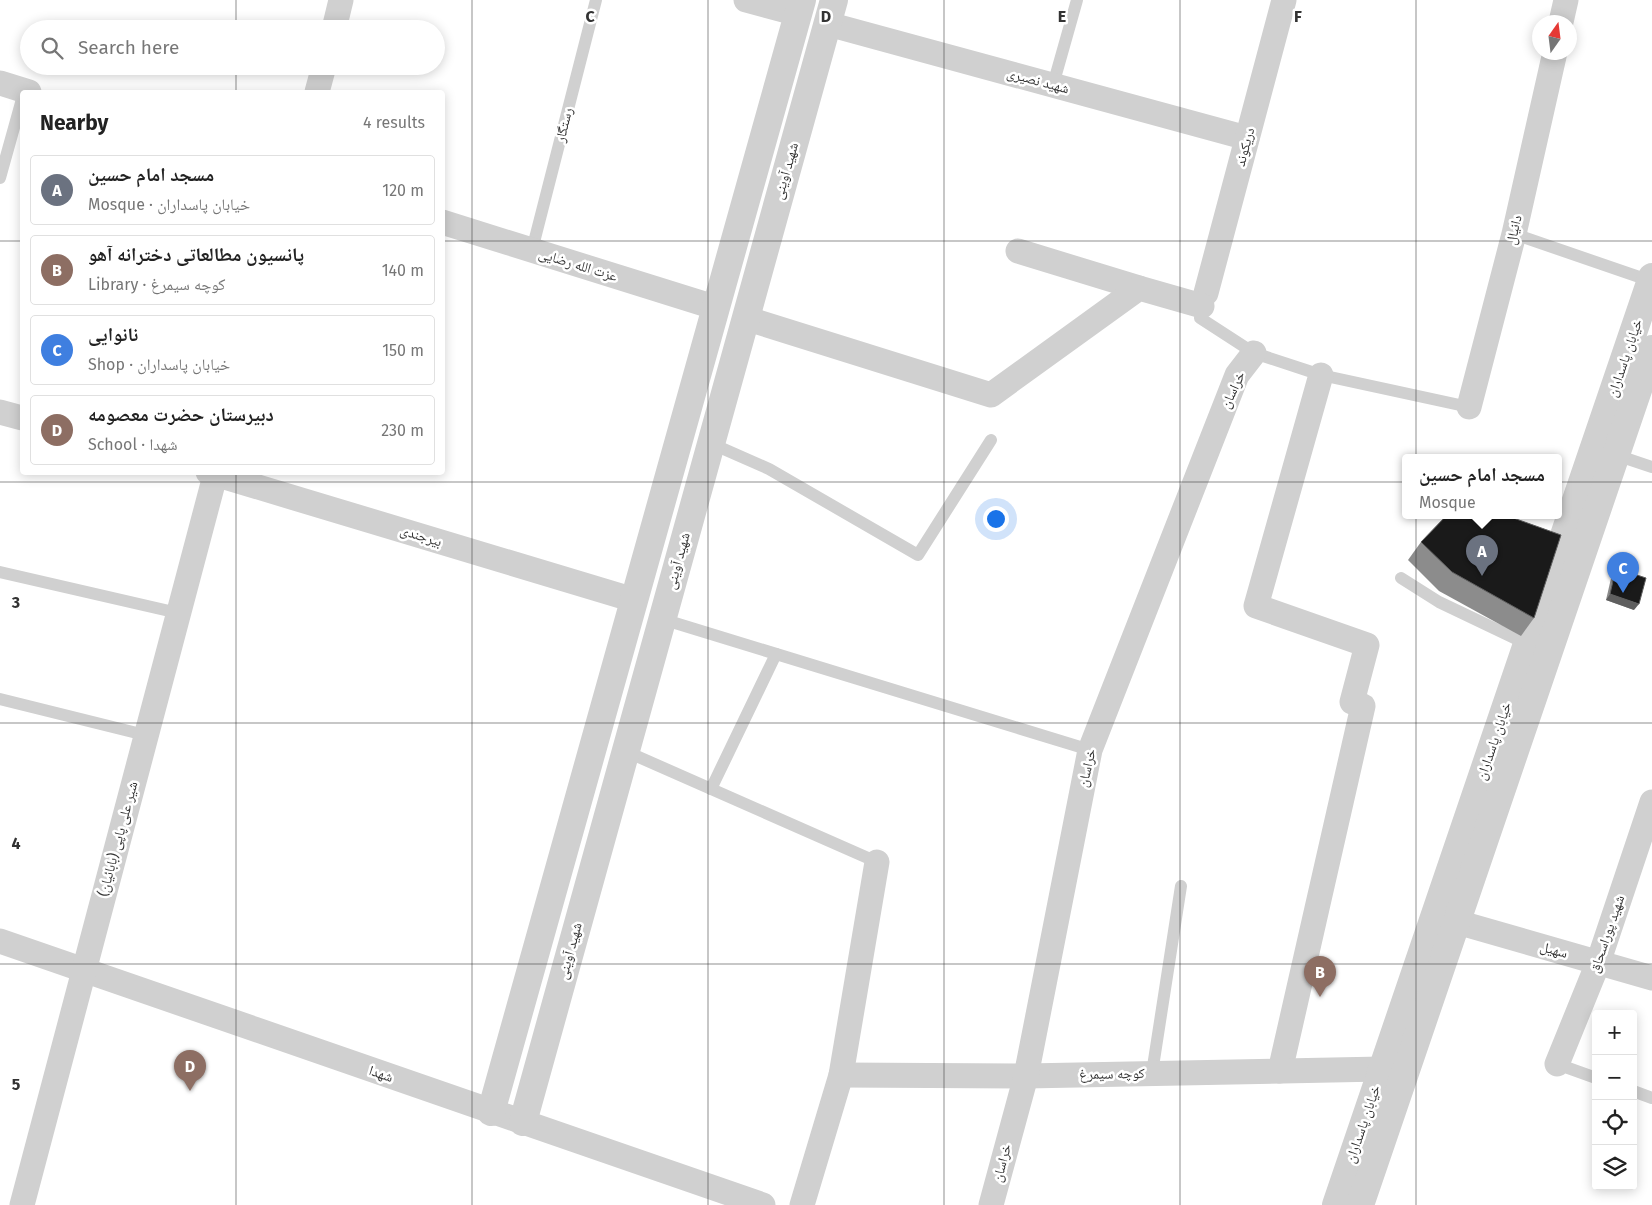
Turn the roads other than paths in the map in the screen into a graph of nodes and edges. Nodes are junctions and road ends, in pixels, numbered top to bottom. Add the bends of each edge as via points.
1 (341, 0) edge
2 (596, 0) edge
3 (746, 0) edge
4 (1077, 0) edge
5 (1284, 0) edge
6 (1566, 0) edge
7 (800, 7) edge
8 (831, 12) edge
9 (1563, 15) edge
10 (336, 20) edge
11 (1552, 60) edge
12 (322, 75) edge
13 (0, 83) edge
14 (1053, 85) junction
15 (318, 90) edge
16 (20, 92) edge
17 (20, 111) edge
18 (1247, 138) junction
19 (0, 178) edge
20 (445, 223) edge
21 (1514, 234) junction
22 (532, 250) junction
23 (1018, 251) dead end
24 (1651, 279) edge
25 (1139, 288) junction
26 (1204, 300) junction
27 (714, 307) junction
28 (745, 318) junction
29 (1652, 349) edge
30 (1254, 353) junction
31 (1321, 376) junction
32 (1469, 407) joint
33 (0, 412) edge
34 (20, 417) edge
35 (991, 440) dead end
36 (710, 443) junction
37 (1616, 455) junction
38 (1652, 467) edge
39 (212, 475) edge
40 (220, 475) edge
41 (0, 572) edge
42 (1401, 578) dead end
43 (634, 600) junction
44 (178, 613) junction
45 (662, 619) junction
46 (1527, 644) junction
47 (776, 654) junction
48 (0, 699) edge
49 (146, 735) junction
50 (1090, 750) junction
51 (625, 751) junction
52 (711, 789) junction
53 (1652, 802) edge
54 (877, 862) joint
55 (1181, 886) dead end
56 (1457, 922) junction
57 (0, 941) edge
58 (1598, 963) junction
59 (83, 969) junction
60 (1652, 978) edge
61 (1557, 1064) joint
62 (1382, 1069) junction
63 (1280, 1071) junction
64 (1152, 1074) junction
65 (841, 1075) junction
66 (1026, 1076) junction
67 (1592, 1077) edge
68 (1637, 1092) edge
69 (1652, 1098) edge
70 (491, 1112) junction
71 (523, 1122) junction
72 (22, 1205) edge
73 (763, 1205) edge
74 (802, 1205) edge
75 (991, 1205) edge
76 (1336, 1205) edge
77 (1360, 1205) edge

1 - 10 street
2 - 22 lane, رستگار
3 - 7 street
4 - 14 lane
5 - 18 street, دریکوند
6 - 9 street
7 - 27 street
8 - 14 street, شهید نصیری
8 - 28 street, شهید آوینی
11 - 21 street, دانیال
12 - 15 street
13 - 16 street
14 - 18 street, شهید نصیری
17 - 19 lane
18 - 26 street, دریکوند
20 - 22 street, عزت الله رضایی
21 - 24 lane
21 - 32 street, دانیال
22 - 27 street, عزت الله رضایی
23 - 25 street
24 - 46 street, خیابان پاسداران
25 - 26 street
25 - 28 street via 991,395
26 - 30 lane via 1200,318
27 - 43 street
28 - 36 street, شهید آوینی
29 - 37 street, خیابان پاسداران
30 - 31 lane
30 - 50 street, خراسان via 1237,375
31 - 32 lane
31 - 63 street via 1256,606 1367,645 1352,702 1363,706
33 - 34 street
35 - 36 lane via 918,555 769,469
36 - 45 street, شهید آوینی
37 - 38 lane
37 - 56 street, خیابان پاسداران
39 - 44 street, شیر علی پاپی (بابائیان)
40 - 43 street, بیرجندی
41 - 44 lane
42 - 46 lane via 1439,602
43 - 70 street
44 - 49 street, شیر علی پاپی (بابائیان)
45 - 47 lane
45 - 51 street, شهید آوینی
46 - 62 street, خیابان پاسداران
47 - 50 lane
47 - 52 lane
48 - 49 lane
49 - 59 street, شیر علی پاپی (بابائیان)
50 - 66 street, خراسان
51 - 52 lane
51 - 71 street, شهید آوینی
52 - 54 lane
53 - 58 street, شهید پوراسحاق
54 - 65 street
55 - 64 lane
56 - 58 street, سهیل
56 - 77 street, خیابان پاسداران
57 - 59 street, شهدا
58 - 60 street, سهیل
58 - 61 street, شهید پوراسحاق
59 - 70 street, شهدا
59 - 72 street, شیر علی پاپی (بابائیان)
61 - 67 lane
62 - 63 street, کوچه سیمرغ
62 - 76 street, خیابان پاسداران
63 - 64 street, کوچه سیمرغ
64 - 66 street, کوچه سیمرغ
65 - 66 street, کوچه سیمرغ
65 - 74 street
66 - 75 street, خراسان
68 - 69 lane
70 - 71 street, شهدا
71 - 73 street, شهدا

